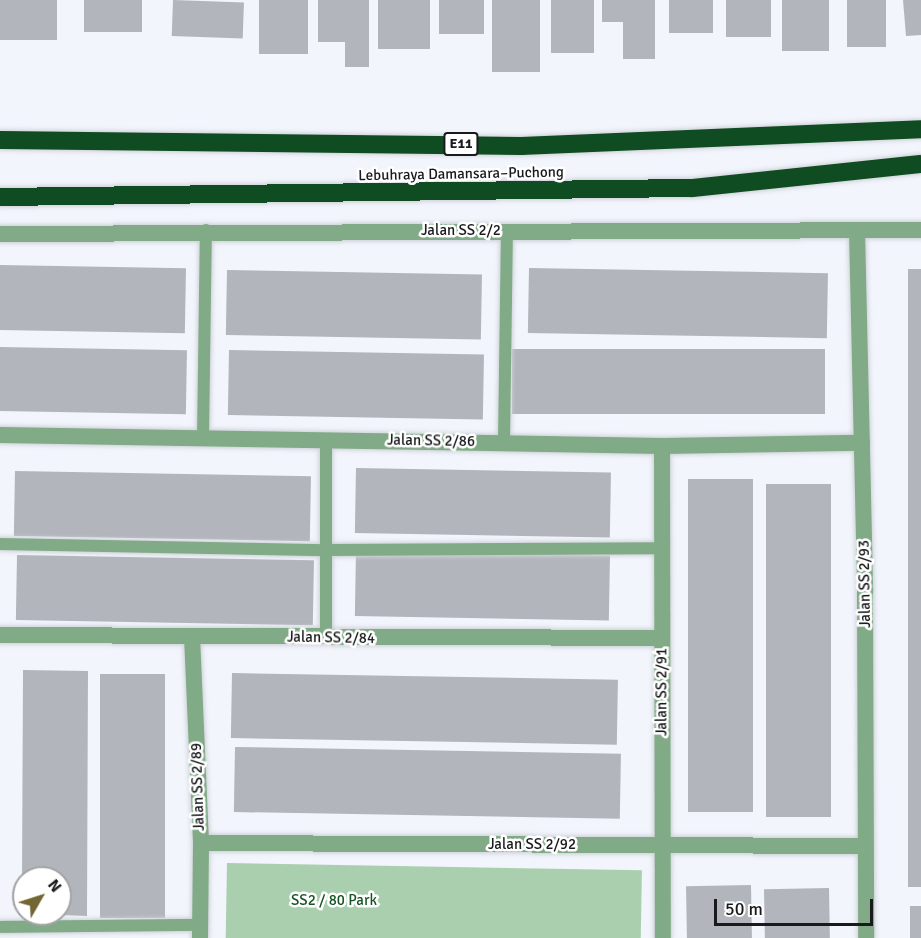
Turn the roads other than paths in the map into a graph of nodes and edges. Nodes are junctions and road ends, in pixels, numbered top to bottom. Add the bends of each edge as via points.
1 (921, 129) edge
2 (0, 140) edge
3 (921, 164) edge
4 (881, 171) junction
5 (921, 177) edge
6 (0, 197) edge
7 (206, 230) junction
8 (857, 230) junction
9 (921, 230) edge
10 (507, 231) junction
11 (0, 234) edge
12 (0, 435) edge
13 (203, 438) junction
14 (326, 439) junction
15 (504, 442) junction
16 (862, 443) junction
17 (662, 446) junction
18 (0, 544) edge
19 (662, 548) junction
20 (326, 550) junction
21 (0, 634) edge
22 (192, 636) junction
23 (326, 638) junction
24 (662, 638) junction
25 (201, 843) junction
26 (663, 846) junction
27 (863, 846) junction
28 (0, 927) edge
29 (200, 931) edge
30 (663, 938) edge
31 (866, 938) edge

1 - 2 highway, Lebuhraya Damansara–Puchong / E11 via 522,146
3 - 4 highway, Lebuhraya Damansara–Puchong
4 - 5 highway
4 - 6 highway, Lebuhraya Damansara–Puchong via 692,188
7 - 10 street, Jalan SS 2/2
7 - 11 street, Jalan SS 2/2
7 - 13 lane
8 - 9 street, Jalan SS 2/2
8 - 10 street, Jalan SS 2/2
8 - 16 street, Jalan SS 2/93
10 - 15 lane
12 - 13 street, Jalan SS 2/86
13 - 14 street, Jalan SS 2/86
14 - 15 street, Jalan SS 2/86
14 - 20 lane
15 - 17 street, Jalan SS 2/86
16 - 17 street, Jalan SS 2/86
16 - 27 street, Jalan SS 2/93 via 866,592
17 - 19 street, Jalan SS 2/91
18 - 20 lane
19 - 20 lane
19 - 24 street, Jalan SS 2/91
20 - 23 lane
21 - 22 street, Jalan SS 2/84
22 - 23 street, Jalan SS 2/84
22 - 25 street, Jalan SS 2/89
23 - 24 street, Jalan SS 2/84
24 - 26 street, Jalan SS 2/91
25 - 26 street, Jalan SS 2/92
25 - 29 street, Jalan SS 2/89
26 - 27 street, Jalan SS 2/92
26 - 30 street, Jalan SS 2/91
27 - 31 street, Jalan SS 2/93
28 - 29 lane

